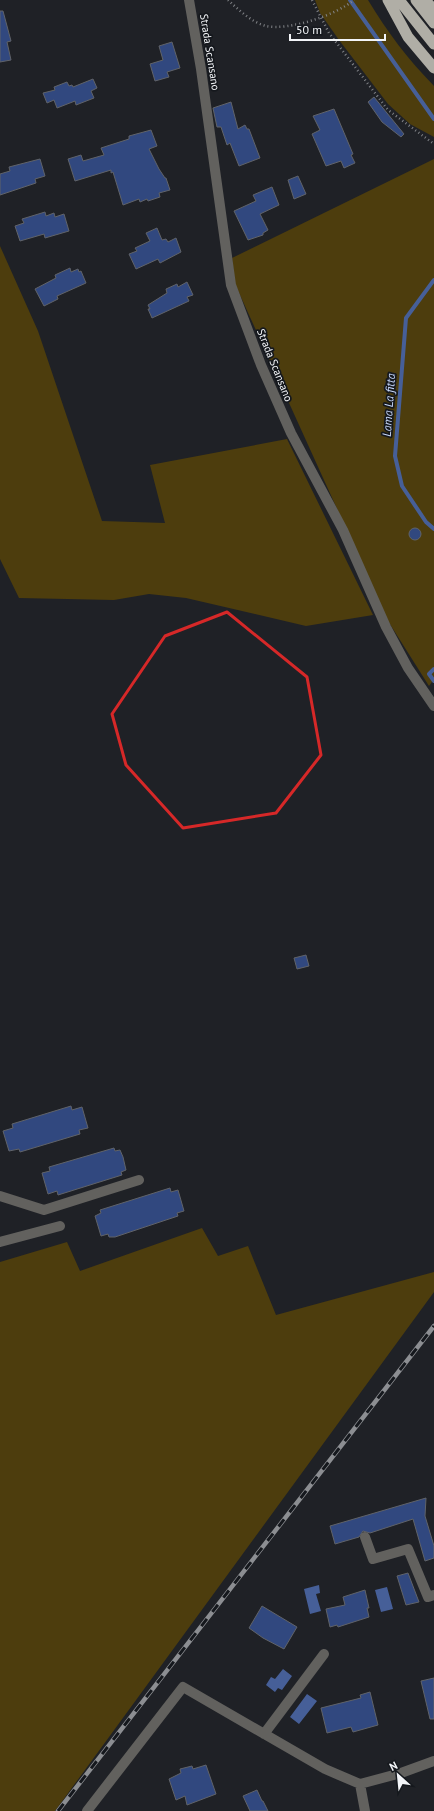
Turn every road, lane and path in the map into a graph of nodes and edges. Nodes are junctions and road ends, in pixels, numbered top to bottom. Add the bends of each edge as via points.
1 (189, 0) edge
2 (228, 0) edge
3 (312, 0) edge
4 (354, 0) edge
5 (388, 0) edge
6 (399, 0) edge
7 (416, 0) edge
8 (424, 0) edge
9 (434, 10) edge
10 (320, 18) junction
11 (434, 23) edge
12 (434, 44) edge
13 (434, 68) edge
14 (434, 144) edge
15 (434, 706) edge
16 (139, 1180) dead end
17 (0, 1196) edge
18 (60, 1226) dead end
19 (0, 1242) edge
20 (365, 1537) dead end
21 (434, 1595) edge
22 (324, 1654) dead end
23 (264, 1734) junction
24 (434, 1761) edge
25 (360, 1784) junction
26 (87, 1811) edge
27 (365, 1811) edge

1 - 15 street, Strada Scansano via 231,285 261,365 291,433 343,530 386,627 408,668
2 - 10 path via 251,19 266,26 279,27
3 - 10 path
4 - 10 path
5 - 13 highway via 408,37
6 - 12 highway
7 - 11 highway
8 - 9 highway
10 - 14 path via 388,110
16 - 17 street via 44,1210
18 - 19 street
20 - 21 street via 373,1559 408,1549 428,1597
22 - 23 street
23 - 25 street via 325,1769
23 - 26 street via 183,1688
24 - 25 street
25 - 27 street

